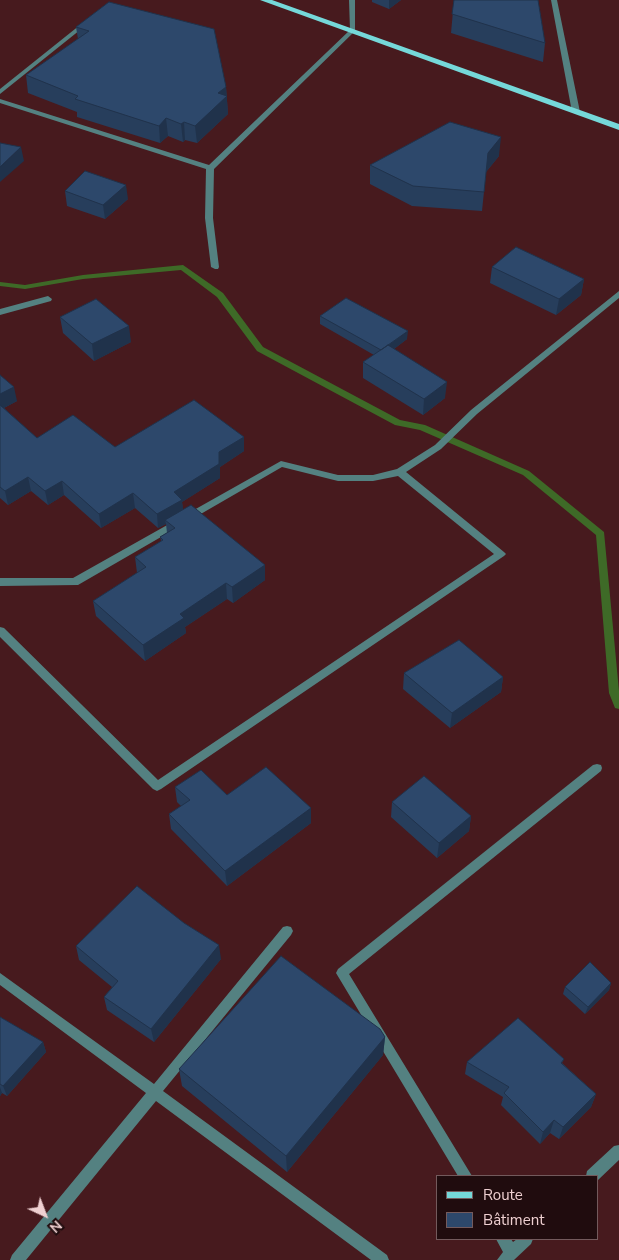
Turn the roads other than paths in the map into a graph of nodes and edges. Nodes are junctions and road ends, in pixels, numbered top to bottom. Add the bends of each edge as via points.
1 (264, 0) edge
2 (352, 0) edge
3 (554, 0) edge
4 (92, 18) edge
5 (353, 30) junction
6 (0, 92) edge
7 (0, 102) edge
8 (576, 112) junction
9 (619, 127) edge
10 (210, 168) junction
11 (214, 267) dead end
12 (619, 294) edge
13 (48, 299) dead end
14 (0, 312) edge
15 (400, 472) junction
16 (0, 582) edge
17 (0, 631) edge
18 (597, 768) dead end
19 (287, 931) dead end
20 (0, 978) edge
21 (155, 1092) junction
22 (619, 1151) edge
23 (464, 1175) edge
24 (593, 1175) edge
25 (503, 1240) edge
26 (525, 1240) edge
27 (508, 1256) edge
28 (17, 1260) edge
29 (382, 1260) edge

1 - 5 main road
2 - 5 street
3 - 8 street
4 - 6 street
5 - 8 main road
5 - 10 street
7 - 10 street
8 - 9 main road
10 - 11 street via 209,218
12 - 15 street via 474,412 438,447
13 - 14 street
15 - 16 street via 373,478 338,478 281,464 75,582
15 - 17 street via 501,554 157,786
18 - 23 street via 342,973
19 - 21 street
20 - 21 street
21 - 28 street
21 - 29 street
22 - 24 street
25 - 27 street
26 - 27 street

